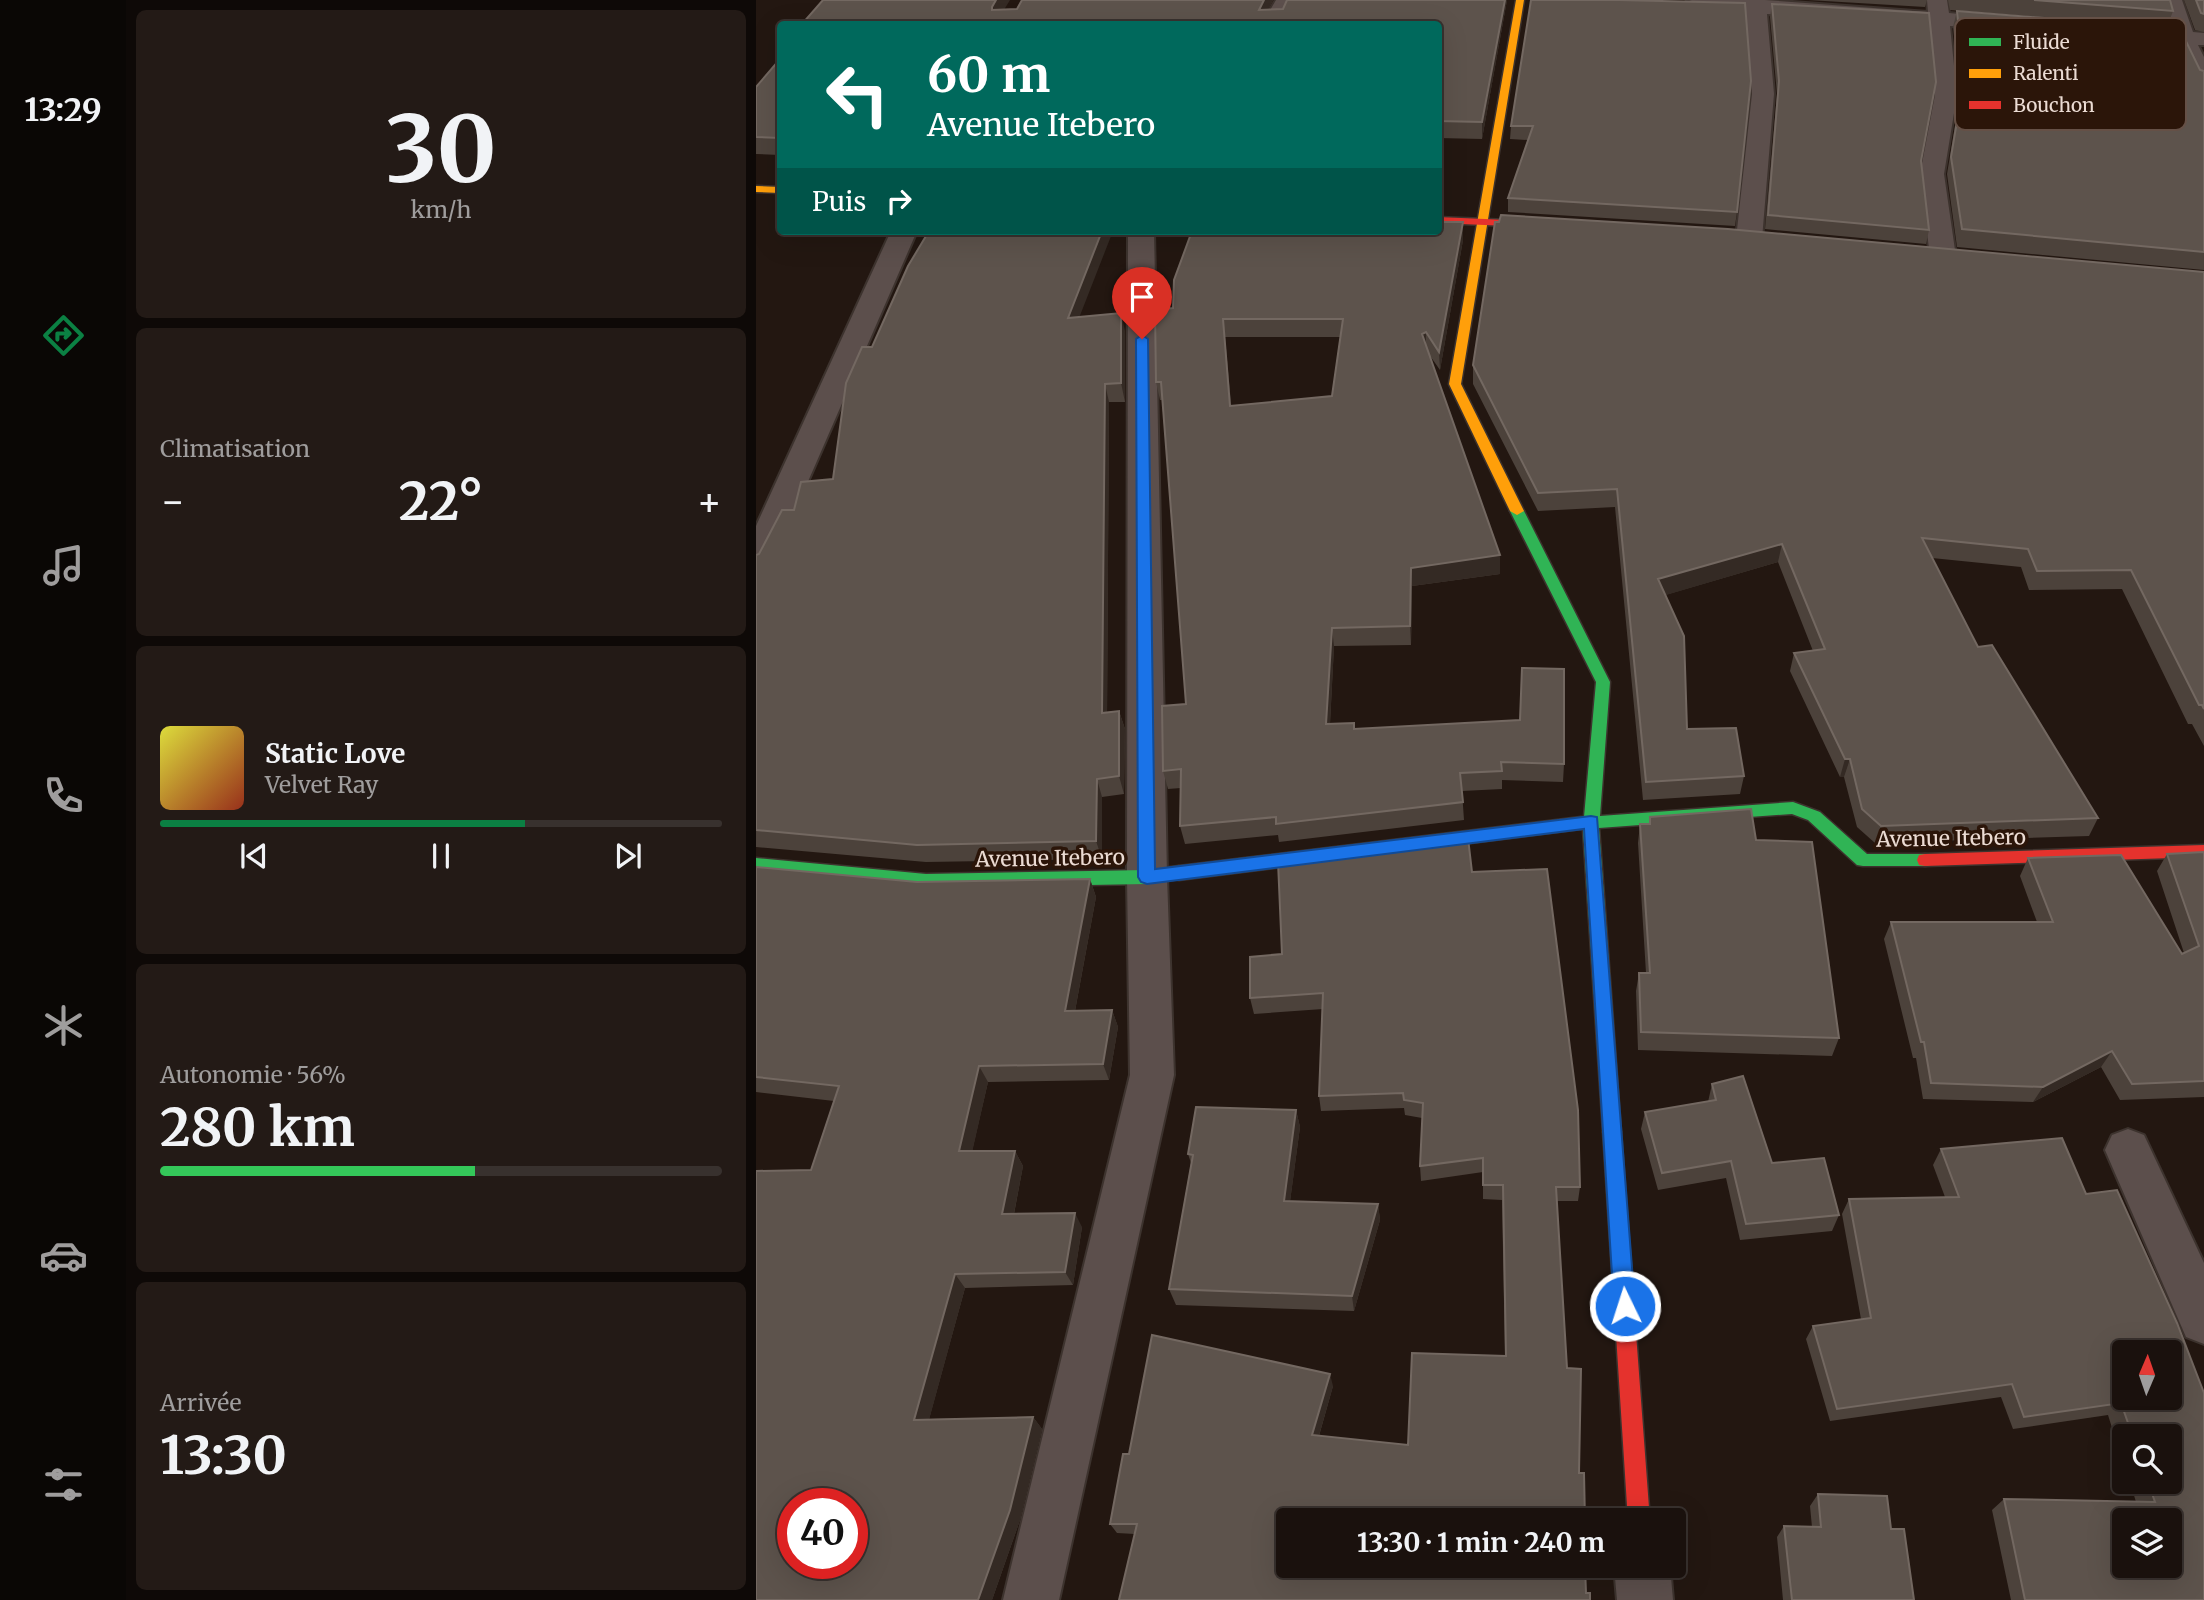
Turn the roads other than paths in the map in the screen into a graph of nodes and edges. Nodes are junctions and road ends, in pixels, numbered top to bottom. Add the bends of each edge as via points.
1 (1286, 0) edge
2 (2172, 0) edge
3 (1525, 2) edge
4 (1756, 3) edge
5 (1673, 5) edge
6 (1938, 9) edge
7 (1992, 18) edge
8 (2182, 18) edge
9 (1274, 21) edge
10 (2194, 38) edge
11 (2204, 80) edge
12 (756, 188) edge
13 (777, 190) edge
14 (1442, 220) edge
15 (1484, 222) junction
16 (1523, 223) edge
17 (902, 235) edge
18 (1141, 235) edge
19 (1749, 239) edge
20 (1943, 257) edge
21 (766, 521) edge
22 (756, 562) edge
23 (1591, 822) junction
24 (2204, 851) edge
25 (756, 865) edge
26 (1147, 877) junction
27 (2128, 1150) dead end
28 (2204, 1319) edge
29 (1638, 1508) edge
30 (1643, 1578) edge
31 (1031, 1600) edge
32 (1645, 1600) edge

1 - 9 street
2 - 8 street
3 - 15 street
4 - 5 street
4 - 6 street
4 - 19 street via 1763,94
6 - 7 street
6 - 20 street via 1947,95 1933,174
10 - 11 street
12 - 13 street
14 - 15 street
15 - 16 street
15 - 23 street via 1455,384 1602,682
17 - 21 street
18 - 26 street
21 - 22 street
23 - 24 street, Avenue Itebero via 1793,808 1814,816 1870,862
23 - 26 street, Avenue Itebero
23 - 29 street
25 - 26 street, Avenue Itebero via 936,881
26 - 31 street via 1150,1090
27 - 28 street
30 - 32 street

